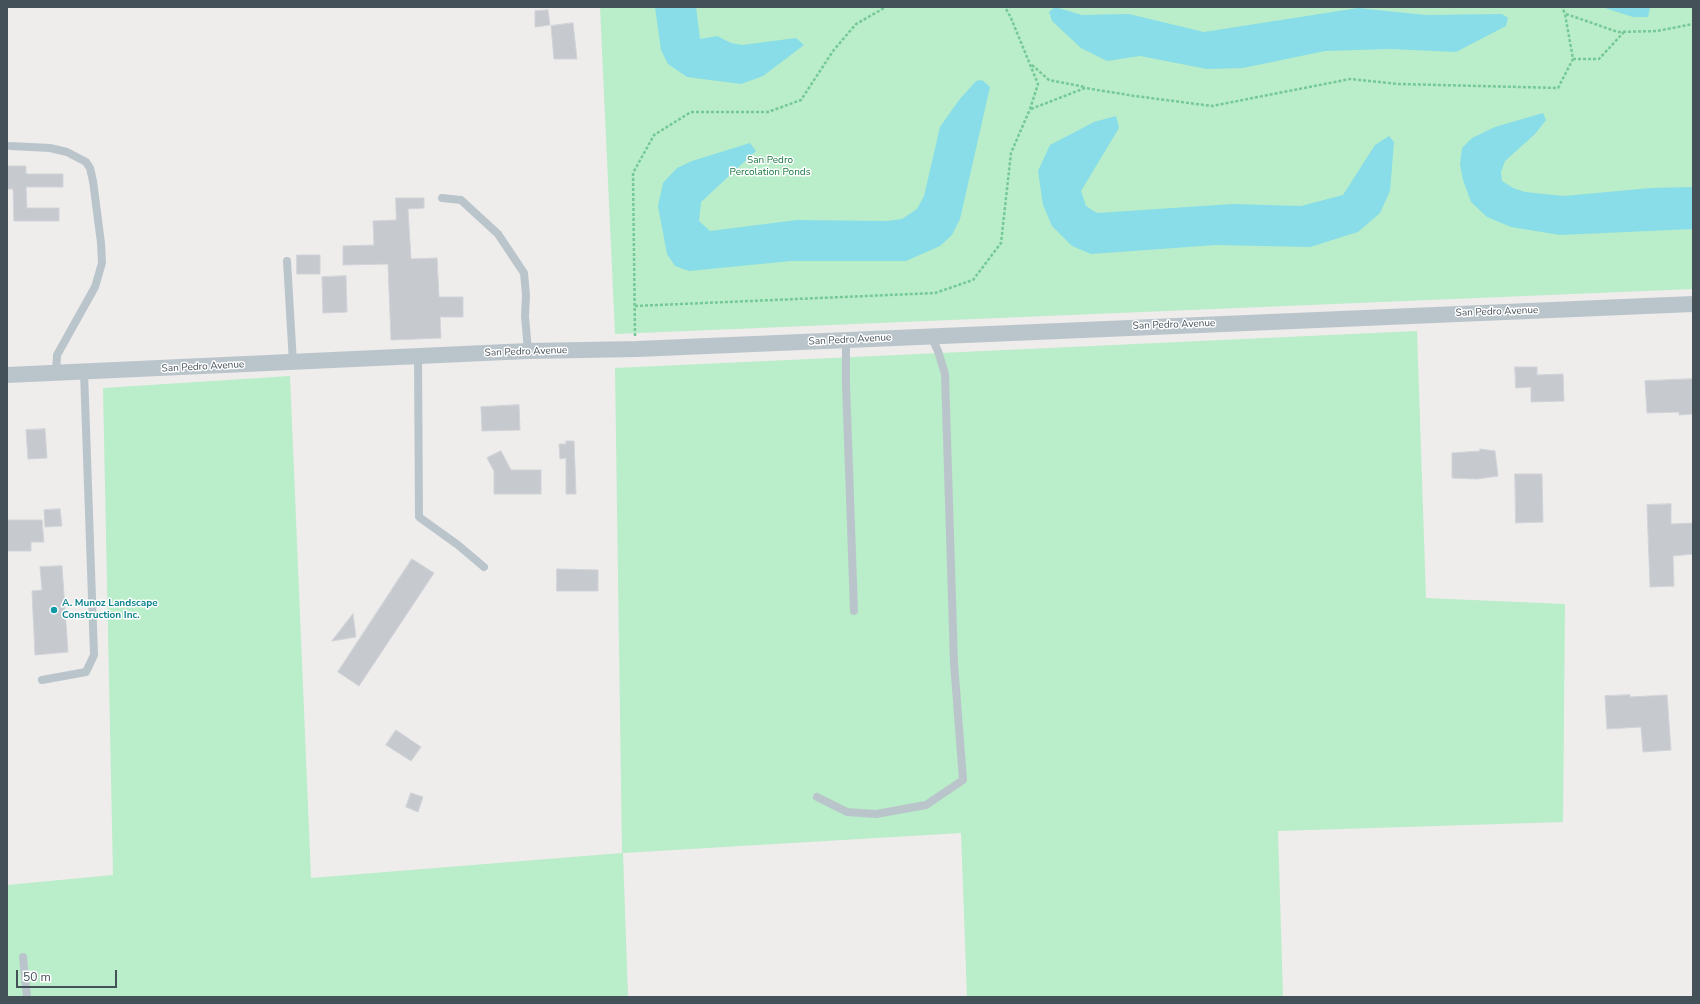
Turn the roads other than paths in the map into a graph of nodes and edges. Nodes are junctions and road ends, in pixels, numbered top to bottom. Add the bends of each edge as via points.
1 (10, 146) dead end
2 (442, 198) dead end
3 (287, 262) dead end
4 (1693, 304) edge
5 (931, 336) junction
6 (846, 340) junction
7 (528, 351) junction
8 (418, 356) junction
9 (294, 362) junction
10 (84, 372) junction
11 (56, 374) junction
12 (7, 375) edge
13 (484, 567) dead end
14 (854, 611) dead end
15 (42, 680) dead end
16 (817, 797) dead end
17 (23, 957) dead end
18 (27, 997) edge

1 - 11 lane via 50,148 67,152 86,162 93,181 102,243 102,263 95,287 57,355
2 - 7 lane via 461,200 498,234 524,273
3 - 9 lane
4 - 5 street, San Pedro Avenue
5 - 6 street, San Pedro Avenue
5 - 16 lane via 945,374 954,663 963,780 926,805 876,814 847,812
6 - 7 street, San Pedro Avenue
6 - 14 lane
7 - 8 street, San Pedro Avenue
8 - 9 street, San Pedro Avenue
8 - 13 lane via 419,517
9 - 10 street, San Pedro Avenue
10 - 11 street, San Pedro Avenue
10 - 15 lane via 94,655 86,672
11 - 12 street, San Pedro Avenue
17 - 18 lane

